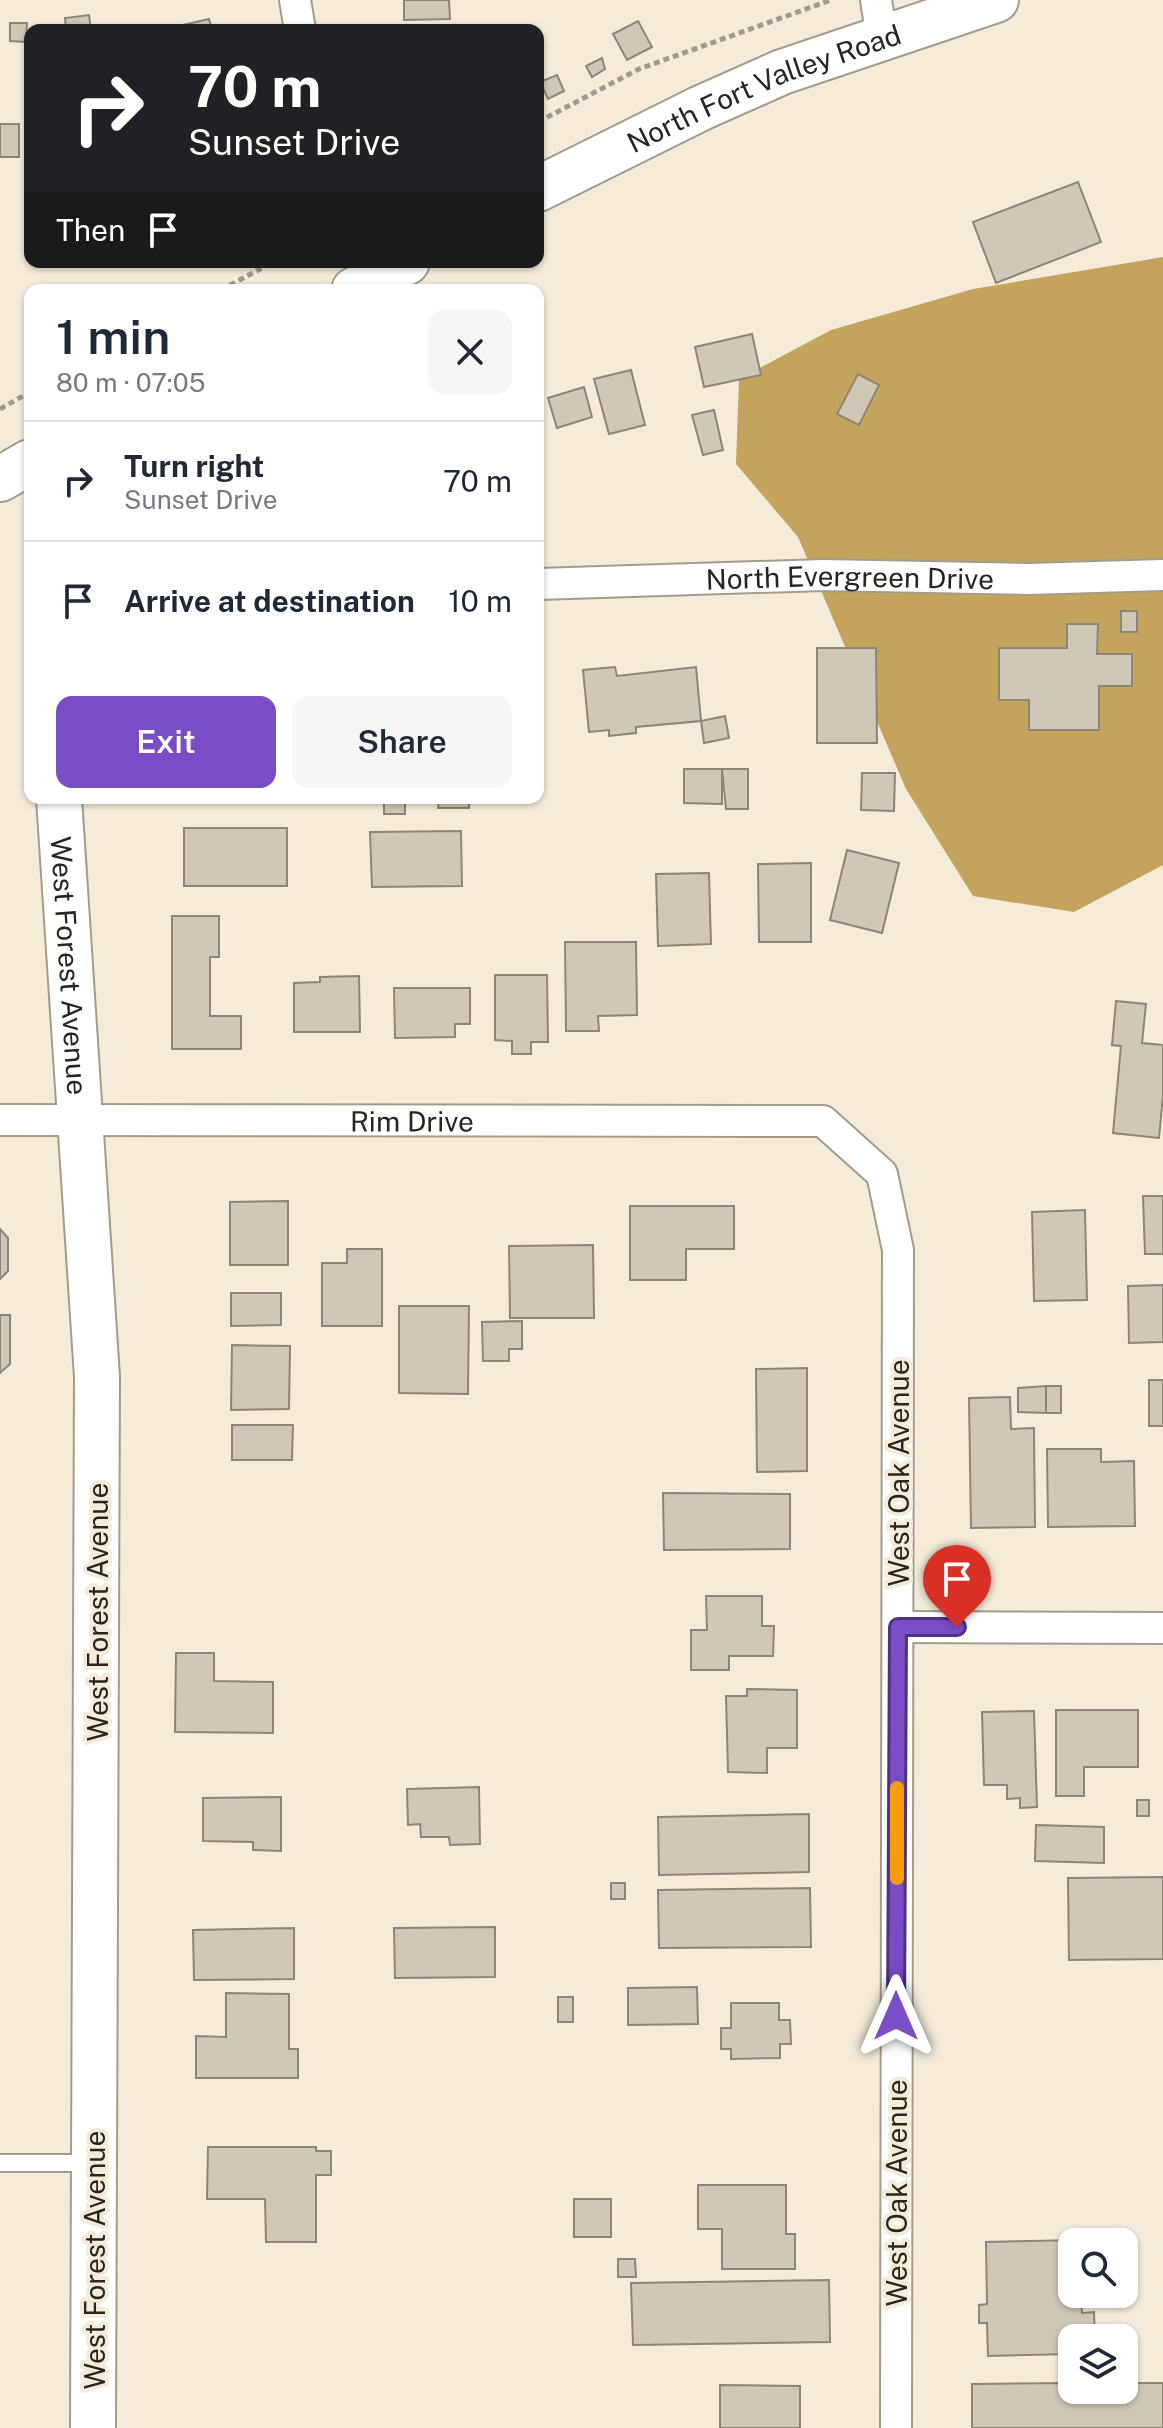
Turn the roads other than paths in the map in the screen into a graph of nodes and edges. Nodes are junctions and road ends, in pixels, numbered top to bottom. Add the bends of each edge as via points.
1 (295, 0) edge
2 (996, 0) edge
3 (879, 19) edge
4 (299, 24) edge
5 (544, 186) edge
6 (397, 268) edge
7 (366, 284) edge
8 (24, 465) edge
9 (0, 479) edge
10 (1163, 575) edge
11 (544, 584) edge
12 (59, 804) edge
13 (0, 1120) edge
14 (823, 1121) joint
15 (81, 1122) junction
16 (898, 1627) junction
17 (1163, 1628) edge
18 (0, 2163) edge
19 (95, 2163) junction
20 (93, 2428) edge
21 (896, 2428) edge

1 - 4 street
2 - 3 main road, North Fort Valley Road
3 - 5 main road, North Fort Valley Road via 782,72
6 - 7 main road
8 - 9 main road
10 - 11 street, North Evergreen Drive via 823,575
12 - 15 main road, West Forest Avenue
13 - 15 street, Rim Drive
14 - 15 street, Rim Drive
14 - 16 street, West Oak Avenue via 882,1174 898,1250
15 - 19 main road, West Forest Avenue via 97,1377
16 - 17 street
16 - 21 street, West Oak Avenue
18 - 19 lane
19 - 20 main road, West Forest Avenue

